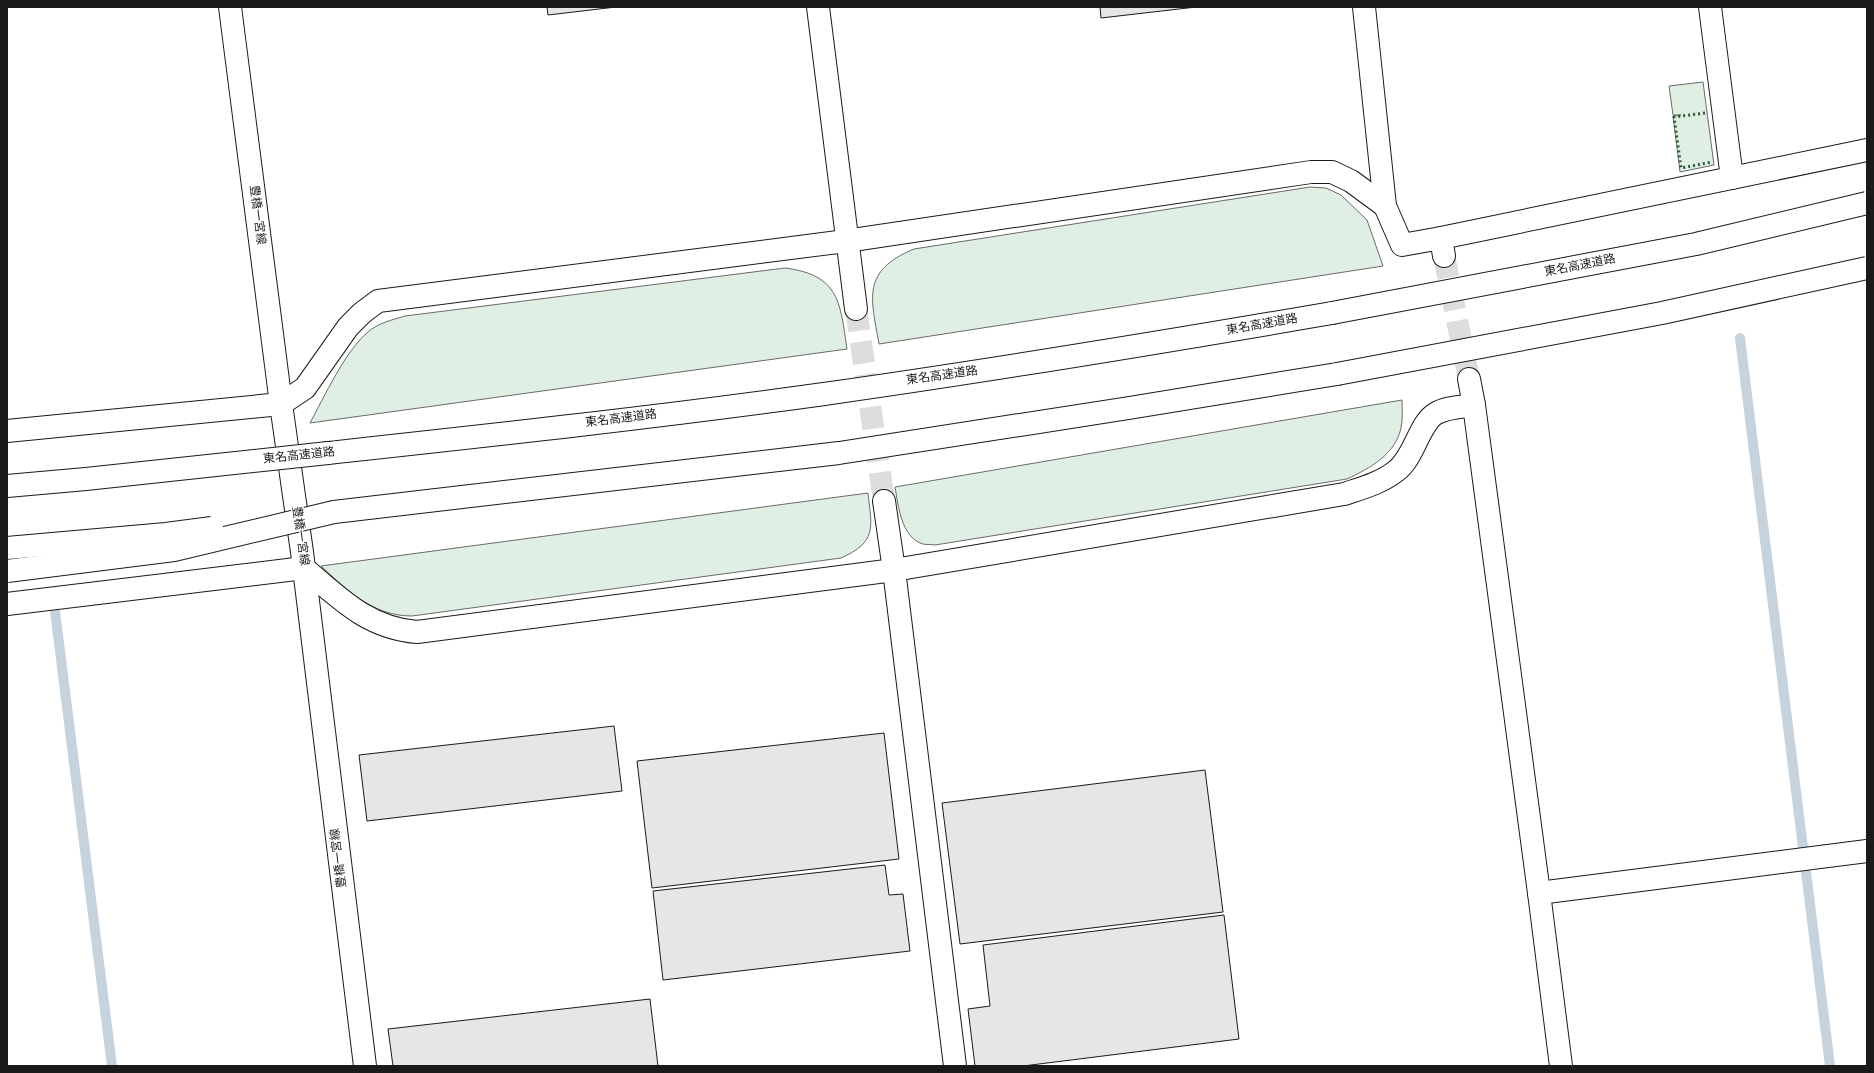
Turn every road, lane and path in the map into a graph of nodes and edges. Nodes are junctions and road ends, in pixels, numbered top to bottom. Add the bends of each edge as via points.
1 (230, 7) edge
2 (818, 7) edge
3 (1364, 7) edge
4 (1710, 7) edge
5 (1867, 150) edge
6 (1732, 178) junction
7 (1867, 203) edge
8 (1385, 206) junction
9 (846, 241) junction
10 (1867, 268) edge
11 (856, 309) tunnel mouth
12 (1469, 379) tunnel mouth
13 (281, 404) junction
14 (1474, 405) junction
15 (7, 431) edge
16 (7, 486) edge
17 (884, 501) tunnel mouth
18 (334, 512) junction
19 (7, 548) edge
20 (304, 568) junction
21 (894, 570) junction
22 (7, 571) edge
23 (7, 604) edge
24 (1867, 851) edge
25 (1539, 893) junction
26 (365, 1066) edge
27 (955, 1066) edge
28 (1561, 1066) edge

1 - 13 main road, 豊橋一宮線
2 - 9 main road
3 - 8 main road
4 - 6 main road
5 - 6 main road
6 - 8 main road via 1443,247 1402,245
7 - 16 main road, 東名高速道路, bridge via 1696,244 1332,313 1122,349 830,393 494,435
8 - 9 main road via 1351,181 1332,172 1311,172
9 - 11 main road
9 - 13 main road via 378,301 348,328 305,388
10 - 18 main road, bridge via 1662,313 1337,374 1130,408 838,453
12 - 14 main road
13 - 15 main road
13 - 20 main road, 豊橋一宮線
14 - 21 main road via 1434,414 1411,454 1397,470 1378,483 1344,494
14 - 25 main road
17 - 21 main road
18 - 19 main road, bridge via 166,534
18 - 22 main road, bridge via 174,550
20 - 21 main road via 341,600 378,623 398,630 417,632
20 - 23 main road
20 - 26 main road, 豊橋一宮線
21 - 27 main road
24 - 25 main road
25 - 28 main road

